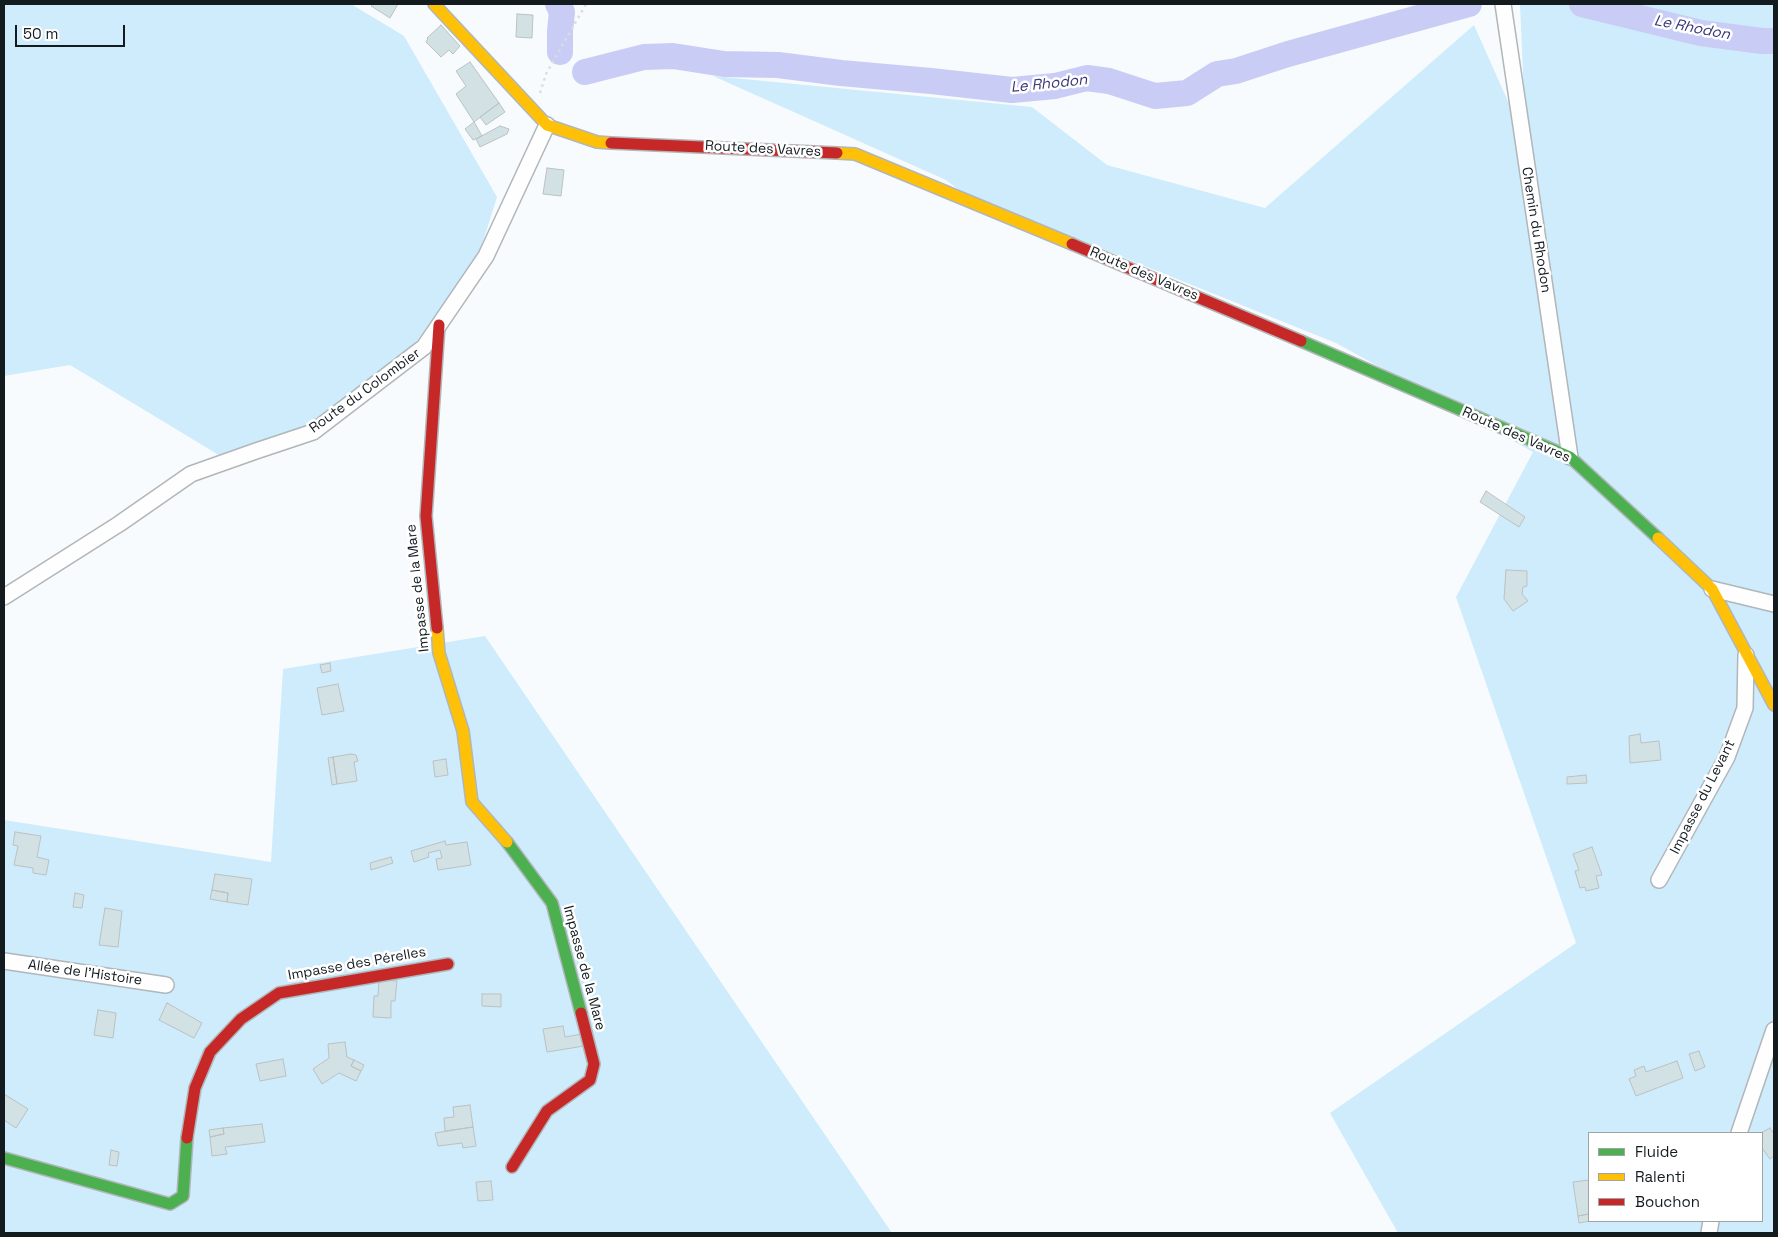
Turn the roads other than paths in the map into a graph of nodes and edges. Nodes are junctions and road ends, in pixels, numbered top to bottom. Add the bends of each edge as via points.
1 (434, 4) edge
2 (1502, 4) edge
3 (547, 125) junction
4 (438, 326) junction
5 (1570, 457) junction
6 (1712, 589) junction
7 (4, 597) edge
8 (1774, 604) edge
9 (1746, 652) junction
10 (1774, 705) edge
11 (1659, 880) dead end
12 (4, 961) edge
13 (448, 964) dead end
14 (166, 985) dead end
15 (1774, 1030) edge
16 (1738, 1132) edge
17 (4, 1158) edge
18 (512, 1167) dead end

1 - 3 street, Route des Vavres
2 - 5 street, Chemin du Rhodon
3 - 4 street, Route du Colombier via 486,256
3 - 5 street, Route des Vavres via 597,142 855,154
4 - 7 street, Route du Colombier via 424,347 313,432 192,474
4 - 18 street, Impasse de la Mare via 426,516 439,653 463,731 472,802 502,835 552,902 594,1064 590,1080 547,1111
5 - 6 street, Route des Vavres
6 - 8 street
6 - 9 street, Route des Vavres
9 - 10 street, Route des Vavres
9 - 11 street, Impasse du Levant via 1745,708 1730,749
12 - 14 street, Allée de l'Histoire
13 - 17 street, Impasse des Pérelles via 279,993 241,1020 210,1052 195,1088 187,1130 183,1196 170,1204
15 - 16 street

